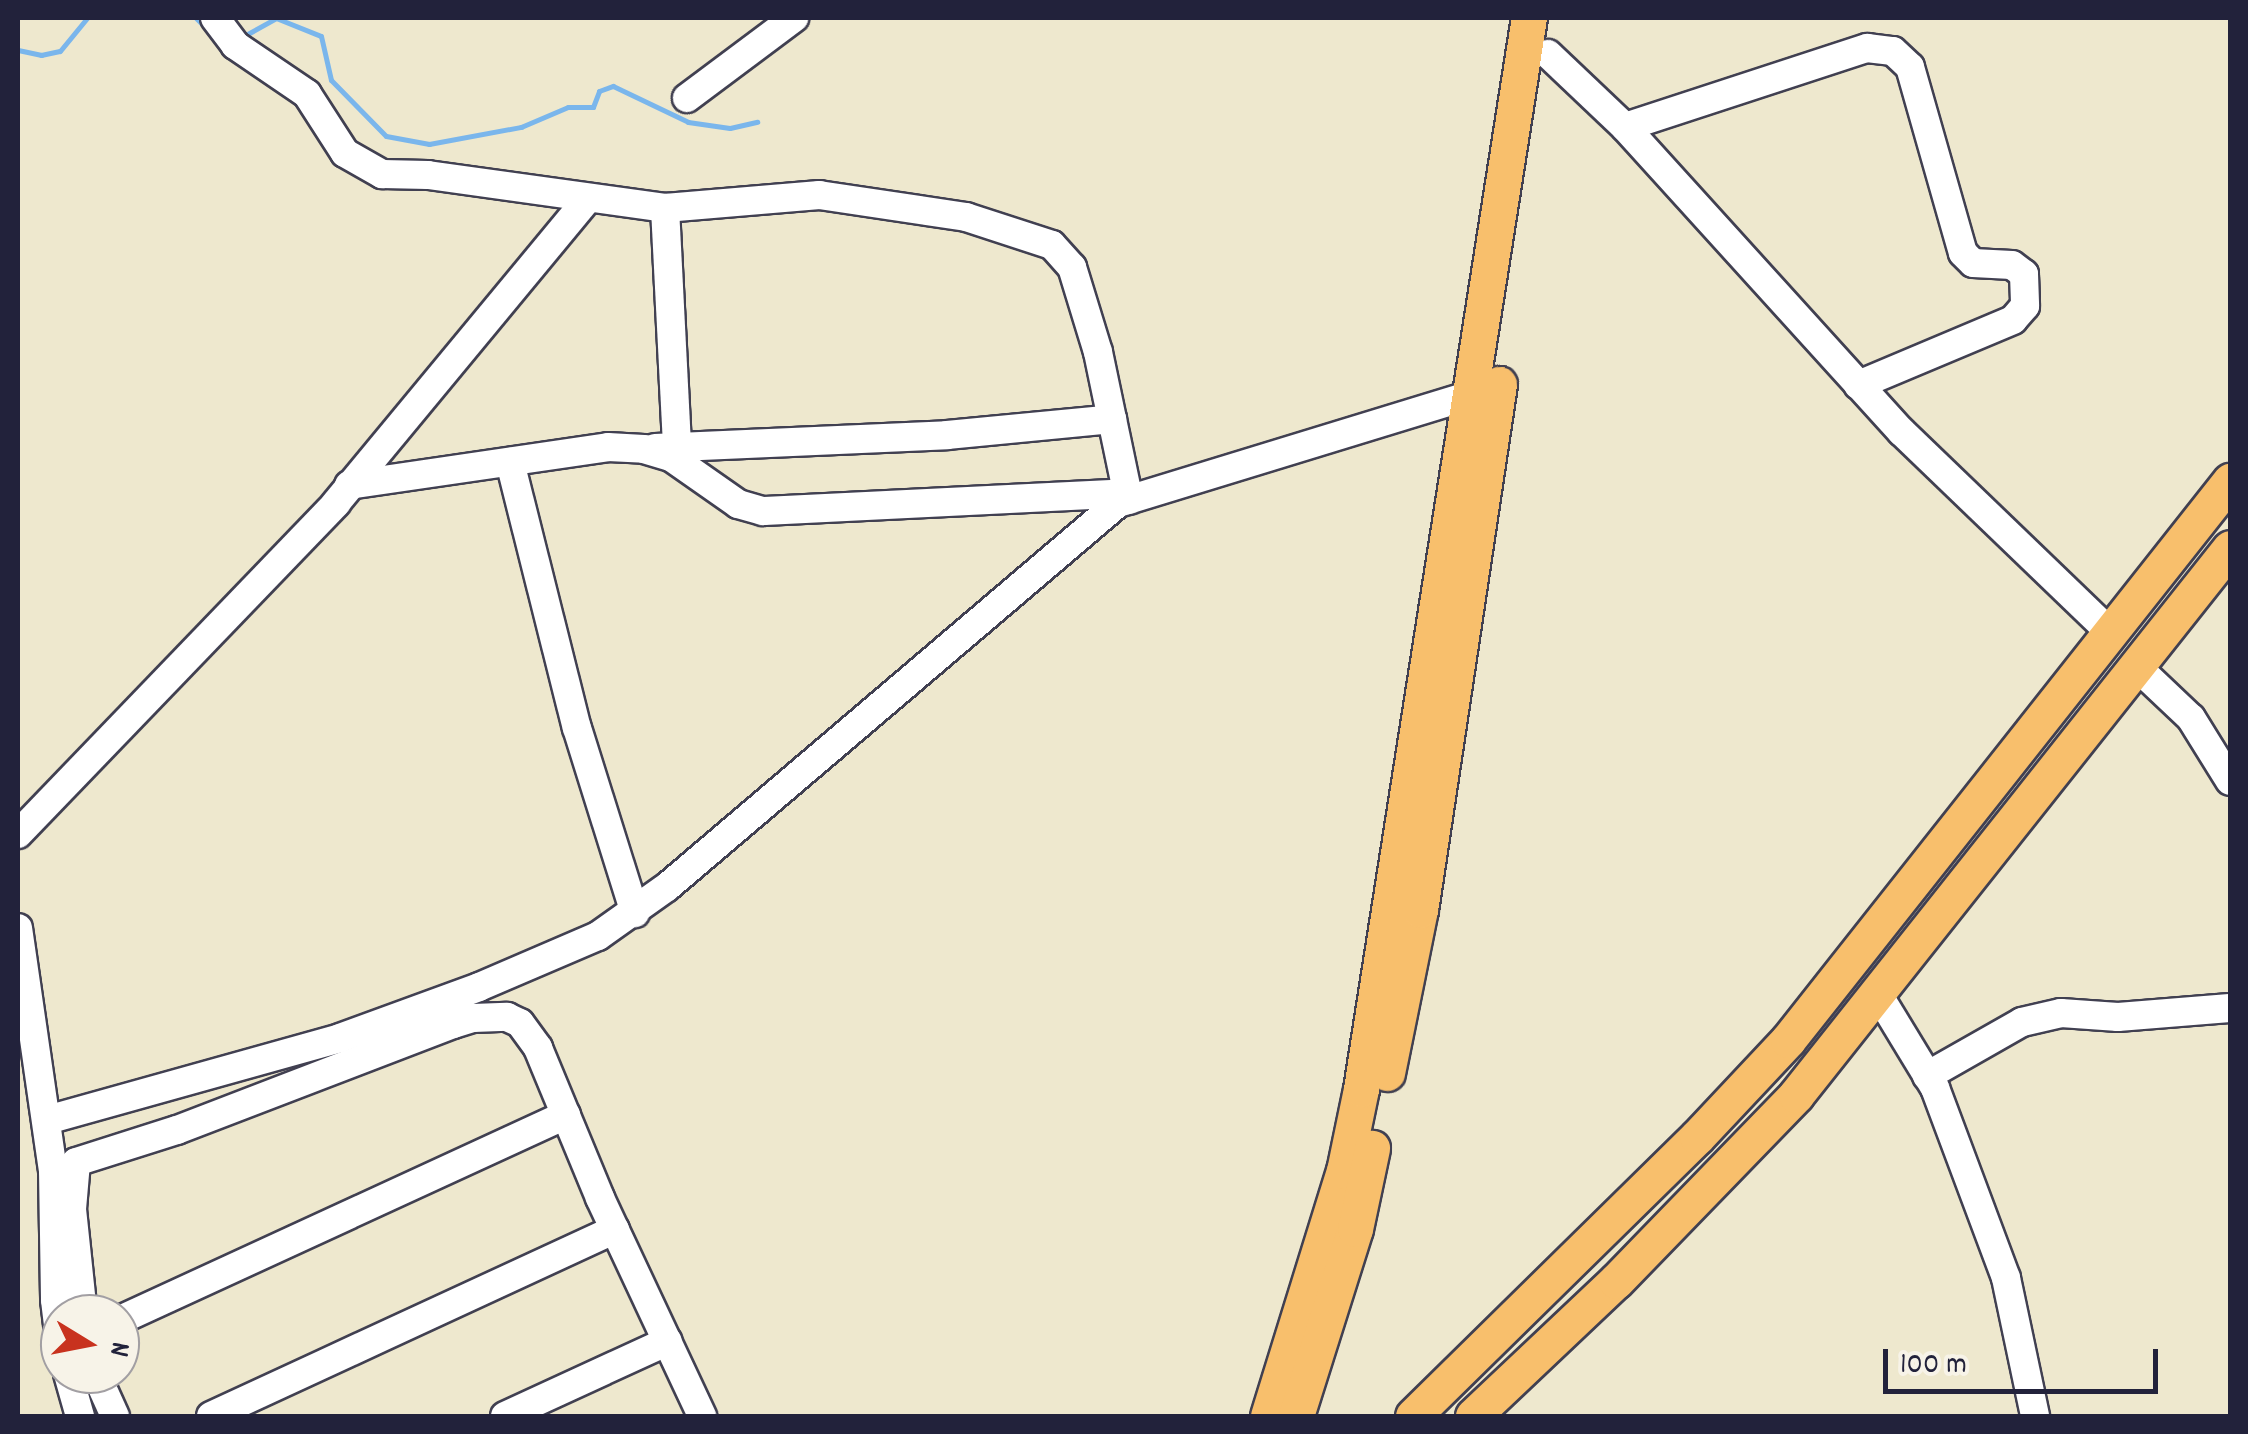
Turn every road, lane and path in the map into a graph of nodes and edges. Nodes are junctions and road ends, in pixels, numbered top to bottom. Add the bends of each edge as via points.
1 (215, 18) edge
2 (794, 18) edge
3 (1529, 18) edge
4 (1553, 18) edge
5 (1548, 54) junction
6 (688, 98) dead end
7 (1625, 126) junction
8 (587, 200) junction
9 (665, 208) junction
10 (1858, 385) junction
11 (1472, 395) junction
12 (1112, 419) junction
13 (678, 446) junction
14 (644, 449) junction
15 (510, 462) junction
16 (2230, 481) edge
17 (348, 485) junction
18 (1129, 496) junction
19 (2230, 548) edge
20 (2111, 632) junction
21 (2137, 668) junction
22 (2230, 781) edge
23 (18, 834) edge
24 (634, 913) junction
25 (18, 928) edge
26 (1879, 996) junction
27 (2230, 1008) edge
28 (1927, 1076) junction
29 (566, 1114) junction
30 (48, 1120) junction
31 (615, 1229) junction
32 (57, 1294) edge
33 (81, 1294) edge
34 (140, 1311) edge
35 (668, 1341) junction
36 (211, 1416) edge
37 (505, 1416) edge
38 (702, 1416) edge
39 (1268, 1416) edge
40 (1296, 1416) edge
41 (1414, 1416) edge
42 (1474, 1416) edge
43 (2034, 1416) edge

1 - 8 street via 234,45 308,94 345,153 365,168
2 - 6 street
3 - 11 main road
4 - 5 main road
5 - 7 street
5 - 40 main road via 1420,910 1355,1229
7 - 10 street
7 - 10 street via 1866,48 1893,51 1910,68 1962,252 1973,263 2012,265 2024,274 2025,306 2013,320
8 - 9 street
8 - 17 street
9 - 12 street via 819,196 966,218 1052,245 1072,267
9 - 13 street
10 - 20 street
11 - 18 street
11 - 39 main road via 1358,1105
12 - 13 street via 947,435
12 - 18 street
13 - 14 street
14 - 15 street
14 - 18 street via 671,457 738,504 763,511
15 - 17 street
15 - 24 street via 576,728
16 - 20 main road
17 - 23 street via 279,566
18 - 24 street
19 - 21 main road
20 - 41 main road via 1788,1040
21 - 22 street via 2191,718
21 - 26 main road
24 - 30 street via 567,952 340,1038
25 - 30 street
26 - 28 street
26 - 42 main road via 1740,1153
27 - 28 street via 2118,1018 2061,1013 2022,1022
28 - 43 street via 2006,1278
29 - 31 street
29 - 33 street via 520,1023 473,1018 76,1162 72,1209
29 - 34 street
30 - 32 street
31 - 35 street
31 - 36 street
35 - 37 street
35 - 38 street

